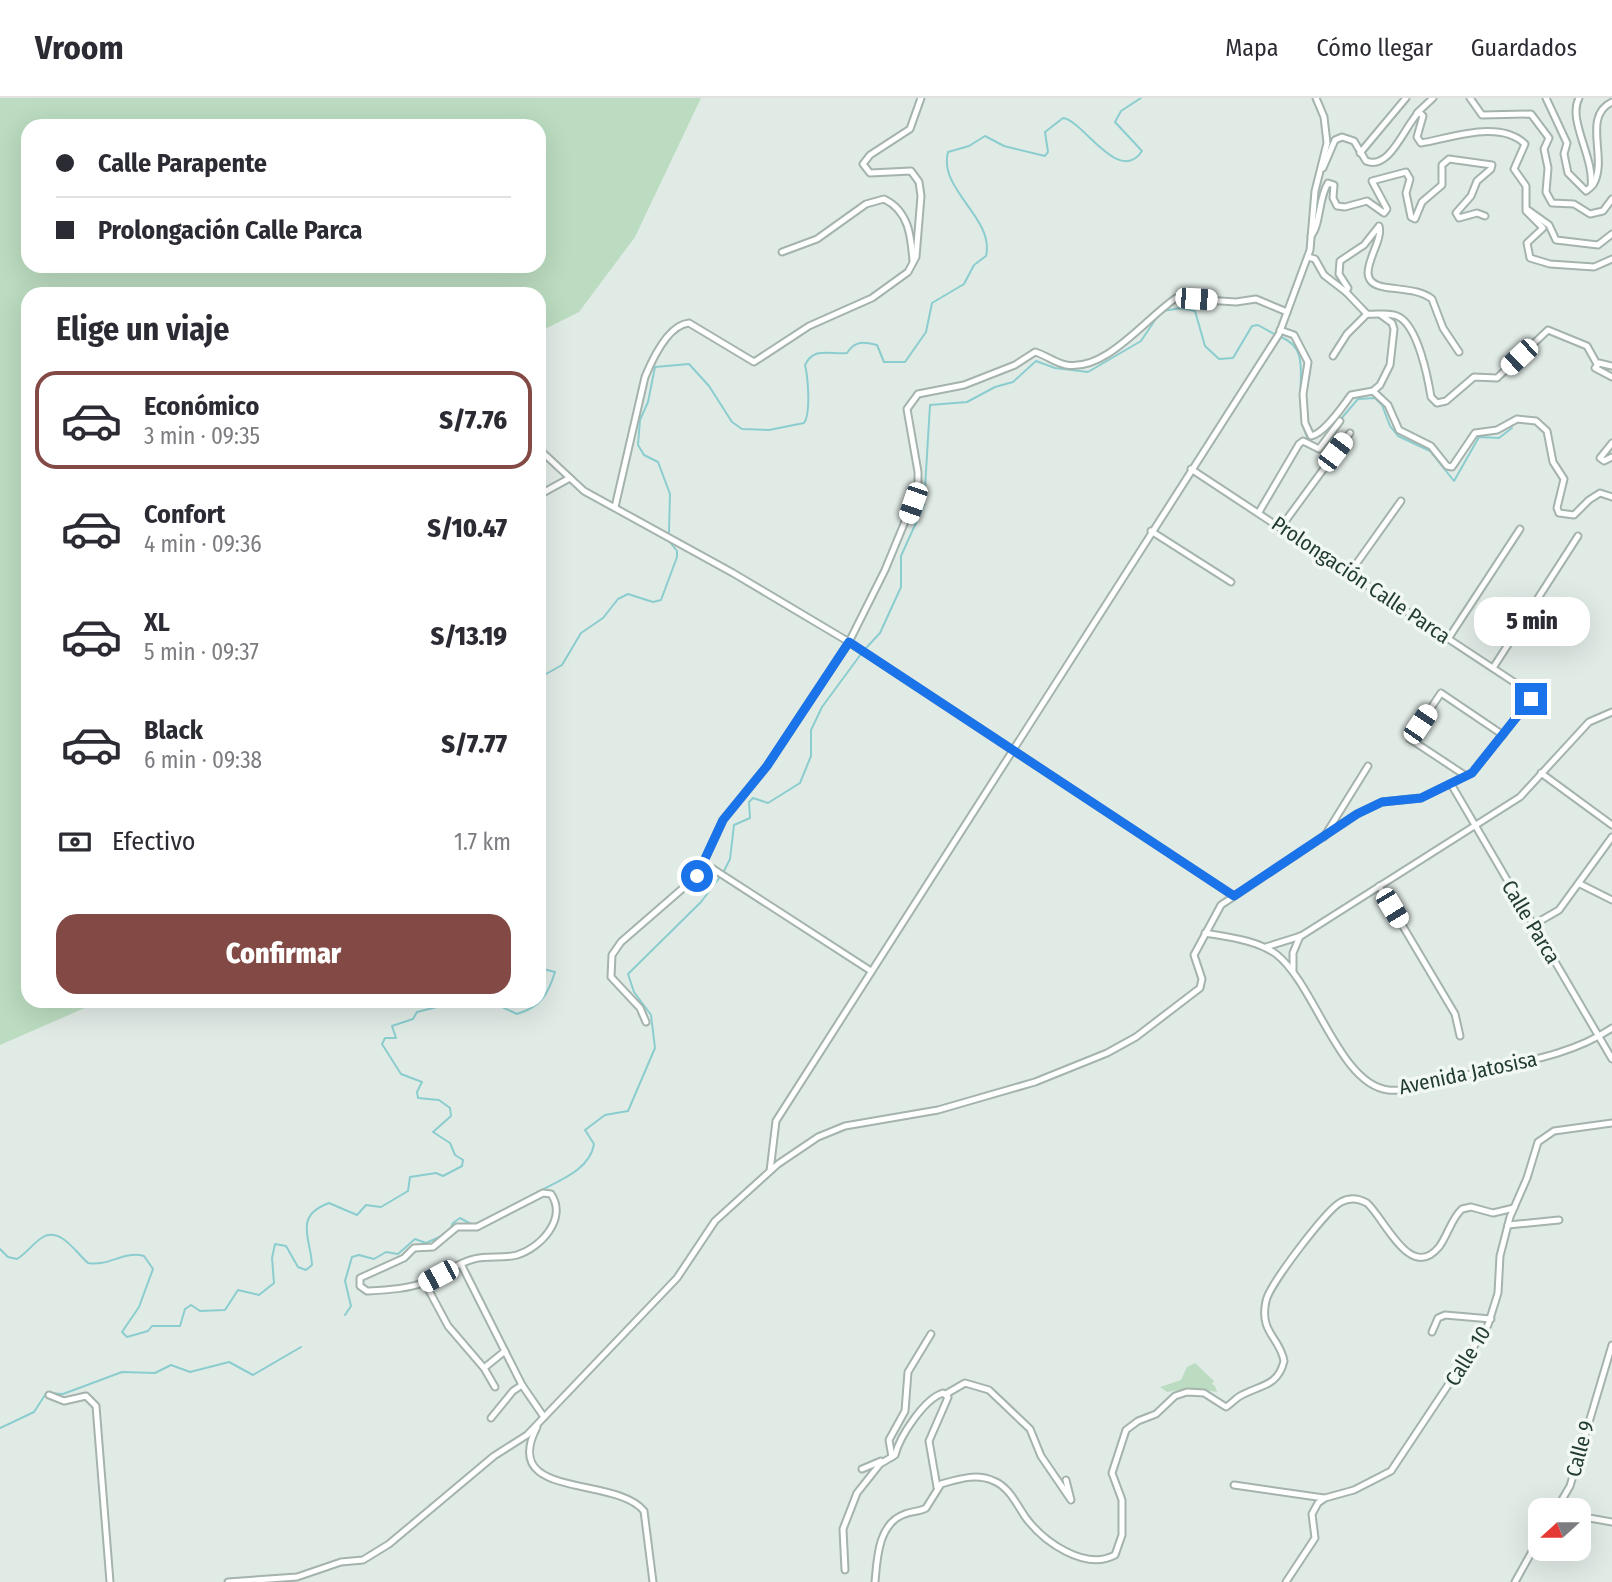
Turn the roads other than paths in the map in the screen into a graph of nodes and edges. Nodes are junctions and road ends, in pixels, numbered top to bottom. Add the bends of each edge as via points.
1 (921, 98) edge
2 (1316, 98) edge
3 (1406, 98) edge
4 (1433, 98) edge
5 (1470, 98) edge
6 (1546, 98) edge
7 (1579, 98) edge
8 (1612, 102) edge
9 (1417, 113) junction
10 (1360, 153) junction
11 (1318, 176) junction
12 (1591, 187) junction
13 (1612, 200) edge
14 (1525, 208) junction
15 (1485, 216) dead end
16 (1612, 234) edge
17 (1311, 236) junction
18 (782, 252) dead end
19 (1308, 257) junction
20 (1612, 259) edge
21 (913, 264) junction
22 (1346, 292) junction
23 (1287, 312) junction
24 (1367, 314) junction
25 (1381, 315) junction
26 (1280, 330) junction
27 (1459, 352) dead end
28 (1333, 356) dead end
29 (1597, 364) junction
30 (1612, 366) edge
31 (1612, 377) edge
32 (1373, 391) junction
33 (1340, 421) dead end
34 (1350, 433) dead end
35 (1612, 443) edge
36 (546, 455) edge
37 (1612, 457) edge
38 (549, 458) joint
39 (1191, 469) junction
40 (568, 479) junction
41 (546, 491) edge
42 (1612, 497) edge
43 (1401, 501) dead end
44 (615, 507) junction
45 (1259, 512) junction
46 (1281, 527) junction
47 (1520, 528) dead end
48 (1151, 531) junction
49 (1578, 536) dead end
50 (1349, 574) junction
51 (1231, 582) dead end
52 (1448, 639) junction
53 (849, 642) junction
54 (1493, 668) junction
55 (1612, 712) edge
56 (1503, 735) junction
57 (1012, 748) junction
58 (1368, 766) dead end
59 (1541, 773) junction
60 (1466, 776) junction
61 (1451, 784) junction
62 (1612, 825) edge
63 (1475, 826) junction
64 (1324, 837) junction
65 (1612, 837) edge
66 (704, 863) junction
67 (1580, 884) junction
68 (1379, 886) junction
69 (1234, 896) junction
70 (1612, 900) edge
71 (1533, 925) junction
72 (1205, 933) junction
73 (1301, 936) junction
74 (1264, 948) junction
75 (871, 971) junction
76 (1293, 973) junction
77 (646, 1022) dead end
78 (1612, 1028) edge
79 (1460, 1036) dead end
80 (1599, 1037) junction
81 (1612, 1059) edge
82 (1612, 1122) edge
83 (770, 1171) junction
84 (1514, 1208) junction
85 (1559, 1220) dead end
86 (1508, 1225) junction
87 (461, 1264) junction
88 (425, 1283) junction
89 (1491, 1320) junction
90 (1432, 1332) dead end
91 (931, 1334) dead end
92 (1612, 1345) edge
93 (505, 1351) junction
94 (484, 1368) junction
95 (522, 1385) junction
96 (495, 1387) dead end
97 (946, 1394) junction
98 (49, 1395) dead end
99 (491, 1418) dead end
100 (542, 1419) junction
101 (892, 1457) junction
102 (884, 1460) junction
103 (862, 1469) dead end
104 (1066, 1480) dead end
105 (1234, 1485) dead end
106 (937, 1487) junction
107 (1325, 1498) junction
108 (1563, 1498) edge
109 (1591, 1518) edge
110 (1612, 1522) edge
111 (1528, 1558) edge
112 (845, 1570) dead end
113 (110, 1582) edge
114 (228, 1582) edge
115 (653, 1582) edge
116 (875, 1582) edge
117 (1286, 1582) edge
118 (1514, 1582) edge

1 - 21 street via 910,130 863,164 870,173 911,171 919,181 919,233
2 - 11 street via 1328,135
3 - 10 street
4 - 9 street
5 - 13 street via 1482,115 1531,114 1546,131 1546,192 1552,203 1574,204 1588,214 1603,211
6 - 12 street via 1567,143 1568,174 1584,190
7 - 12 street via 1575,111 1588,152
8 - 12 street via 1596,123 1600,162
9 - 10 street via 1388,156 1373,164
9 - 14 street via 1423,116 1417,137 1421,143 1452,134 1497,131 1523,141 1526,147 1514,169 1526,186
10 - 11 street via 1352,139 1339,138
11 - 17 street
14 - 16 street via 1547,222 1556,240 1598,245
14 - 20 street via 1542,226 1526,246 1534,261 1594,267
15 - 17 street via 1477,213 1460,218 1456,214 1492,165 1449,159 1442,165 1442,184 1422,202 1414,219 1406,197 1410,178 1406,172 1372,181 1387,209 1384,213 1367,201 1339,207 1333,200 1334,185 1328,183
17 - 19 street
18 - 21 street via 817,239 866,204 884,199 907,223
19 - 22 street
19 - 23 street
21 - 44 street via 872,298 809,326 754,362 689,323 677,327 645,377
22 - 24 street
22 - 27 street via 1340,261 1364,245 1379,226 1381,234 1368,264 1370,278 1379,286 1432,299
23 - 26 street
23 - 53 street via 1256,299 1175,298 1120,345 1096,359 1064,365 1035,352 964,385 918,394 907,409 918,490 886,570
24 - 25 street
24 - 28 street
25 - 29 street via 1394,315 1406,323 1437,403 1446,401 1471,378 1497,378 1546,330 1587,346
25 - 32 street via 1393,326 1390,365
26 - 32 street via 1294,335 1307,358 1303,394 1311,436 1318,435 1351,395
26 - 39 street
29 - 30 street
29 - 31 street via 1597,370
32 - 42 street via 1386,401 1402,432 1431,446 1450,467 1475,433 1496,430 1514,419 1536,421 1547,431 1553,462 1564,478 1559,513 1574,515 1600,493
33 - 45 street via 1319,449 1303,441 1299,444
34 - 46 street
35 - 37 street via 1600,458
36 - 38 street
38 - 40 street
39 - 45 street, Prolongación Calle Parca
39 - 48 street
40 - 41 street
40 - 44 street
43 - 50 street
44 - 53 street
45 - 46 street, Prolongación Calle Parca
46 - 50 street, Prolongación Calle Parca
47 - 52 street
48 - 51 street
48 - 57 street
49 - 54 street
50 - 52 street, Prolongación Calle Parca
52 - 54 street, Prolongación Calle Parca
53 - 57 street
53 - 66 street via 767,766 723,820
54 - 56 street, Prolongación Calle Parca via 1531,695
55 - 59 street via 1588,722
56 - 60 street, Prolongación Calle Parca via 1480,767
56 - 60 street via 1441,693 1410,740
57 - 69 street
57 - 75 street
58 - 64 street
59 - 62 street
59 - 63 street via 1520,797
60 - 61 street, Prolongación Calle Parca
61 - 63 street, Calle Parca
61 - 64 street, Prolongación Calle Parca via 1415,800 1382,802
63 - 68 street
63 - 71 street, Calle Parca
64 - 69 street, Prolongación Calle Parca
65 - 67 street
66 - 75 street
66 - 77 street via 691,882 612,955 611,977 640,1008
67 - 70 street
67 - 71 street via 1559,910
68 - 73 street
68 - 79 street via 1455,1014
69 - 72 street, Prolongación Calle Parca via 1217,908
71 - 80 street, Calle Parca
72 - 74 street, Avenida Jatosisa
72 - 83 street, Prolongación Calle Parca via 1194,955 1202,979 1200,988 1107,1054 957,1106 833,1130
73 - 74 street
73 - 76 street via 1293,953
74 - 76 street, Avenida Jatosisa
75 - 83 street via 776,1121
76 - 80 street, Avenida Jatosisa via 1357,1072 1375,1087 1398,1090 1520,1063 1573,1050
78 - 80 street, Avenida Jatosisa
80 - 81 street, Calle Parca
82 - 84 street, Calle 10 via 1544,1134
83 - 100 street via 715,1221 677,1278
84 - 86 street, Calle 10
84 - 106 street via 1493,1213 1462,1209 1440,1246 1418,1258 1406,1252 1367,1203 1349,1199 1332,1208 1279,1275 1267,1298 1266,1327 1284,1361 1274,1381 1226,1407 1204,1393 1183,1393 1126,1430 1112,1473 1122,1500 1122,1535 1115,1555 1108,1559 1091,1560 1038,1532 996,1481 977,1476
85 - 86 street
86 - 89 street, Calle 10
87 - 88 street
87 - 88 street via 474,1258 518,1255 537,1244 554,1224 552,1196 543,1193 477,1227 457,1227 433,1247 414,1248 359,1282 367,1292
87 - 93 street
88 - 94 street via 452,1333
89 - 90 street via 1445,1315 1438,1318
89 - 107 street, Calle 10 via 1391,1471 1354,1490
91 - 101 street via 908,1372 905,1411 889,1440
92 - 108 street, Calle 9
93 - 94 street
93 - 95 street
94 - 96 street
95 - 99 street
95 - 100 street
97 - 101 street via 940,1393 928,1403 900,1438
97 - 104 street via 969,1382 989,1390 1034,1434 1041,1456 1071,1500
97 - 106 street via 929,1441
98 - 113 street via 64,1401 86,1396 96,1406
100 - 114 street via 371,1556 290,1578
100 - 115 street via 527,1451 530,1465 549,1477 629,1499 644,1511
101 - 102 street
102 - 103 street
102 - 112 street via 860,1488 843,1529
105 - 107 street
106 - 116 street via 926,1508 903,1514 882,1538
107 - 117 street via 1312,1514 1315,1538
109 - 110 street
111 - 118 street

